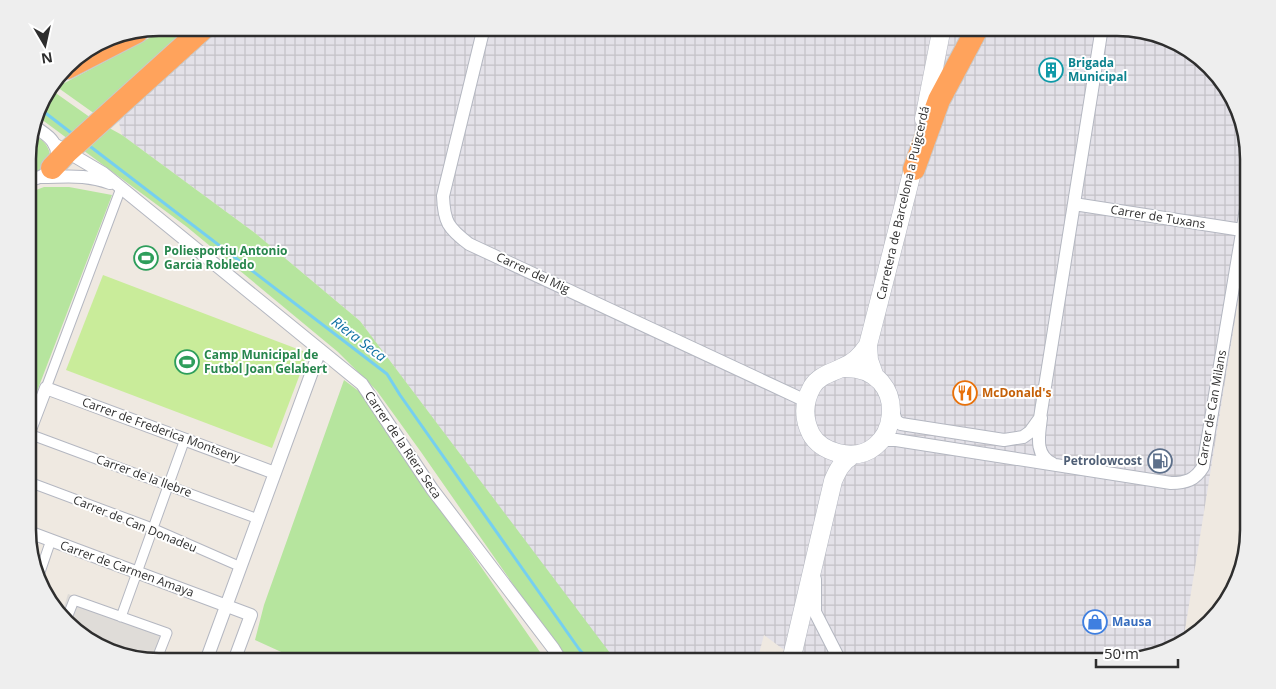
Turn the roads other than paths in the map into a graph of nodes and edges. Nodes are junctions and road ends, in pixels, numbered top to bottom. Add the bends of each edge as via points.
1 (196, 36) edge
2 (482, 36) edge
3 (940, 36) edge
4 (974, 36) edge
5 (1101, 36) edge
6 (39, 131) edge
7 (66, 147) junction
8 (914, 169) junction
9 (37, 175) edge
10 (37, 177) edge
11 (119, 187) junction
12 (1074, 204) junction
13 (1240, 230) edge
14 (1240, 242) edge
15 (868, 345) junction
16 (320, 350) junction
17 (843, 368) junction
18 (875, 377) junction
19 (46, 388) junction
20 (806, 401) junction
21 (892, 404) junction
22 (1043, 408) junction
23 (36, 414) edge
24 (36, 437) edge
25 (185, 439) junction
26 (1004, 440) junction
27 (875, 446) junction
28 (824, 448) junction
29 (853, 455) junction
30 (1016, 459) junction
31 (1057, 465) junction
32 (275, 472) junction
33 (834, 481) junction
34 (36, 485) edge
35 (168, 485) junction
36 (258, 519) junction
37 (152, 528) junction
38 (36, 535) edge
39 (51, 540) junction
40 (816, 558) junction
41 (42, 566) edge
42 (241, 567) junction
43 (136, 572) junction
44 (226, 605) junction
45 (69, 613) edge
46 (121, 616) junction
47 (553, 648) junction
48 (793, 652) edge
49 (834, 652) edge
50 (159, 653) edge
51 (209, 653) edge
52 (237, 653) edge
53 (551, 653) edge
54 (556, 653) edge

1 - 7 highway via 101,122
2 - 20 street, Carrer del Mig via 443,196 444,213 452,230 468,244
3 - 8 main road, Carretera de Barcelona a Puigcerdá
4 - 8 highway via 939,100
5 - 12 street
6 - 7 street, Carrer de la Riera Seca
7 - 9 highway
7 - 11 street, Carrer de la Riera Seca
8 - 15 main road, Carretera de Barcelona a Puigcerdá
10 - 11 street, Carrer de la Riera Seca via 89,177
11 - 16 street, Carrer de la Riera Seca
11 - 19 street
12 - 13 street, Carrer de Tuxans
12 - 22 street
14 - 31 street, Carrer de Can Milans via 1200,472 1191,480 1171,483
15 - 17 main road
15 - 18 main road, Carretera de Barcelona a Puigcerdá
16 - 32 street
16 - 47 street, Carrer de la Riera Seca via 362,384 432,489
17 - 18 main road via 856,368
17 - 20 main road via 828,372 816,382
18 - 21 main road
19 - 23 street
19 - 25 street, Carrer de Frederica Montseny
20 - 28 main road via 806,424
21 - 26 street via 896,421 901,424
21 - 27 main road via 890,426
22 - 26 street via 1030,432
22 - 31 street via 1038,443 1048,461
24 - 35 street, Carrer de la llebre
25 - 32 street, Carrer de Frederica Montseny
25 - 35 street
26 - 30 street via 1022,449
27 - 29 main road
27 - 30 street, Carrer de Can Milans via 886,440 896,440
28 - 29 main road
28 - 33 main road
29 - 33 main road via 837,470
30 - 31 street, Carrer de Can Milans
32 - 36 street
33 - 40 main road
34 - 37 street, Carrer de Can Donadeu
35 - 36 street, Carrer de la llebre
35 - 37 street
36 - 42 street
37 - 42 street, Carrer de Can Donadeu
37 - 43 street
38 - 39 street, Carrer de Carmen Amaya
39 - 41 street
39 - 43 street, Carrer de Carmen Amaya
40 - 48 main road
40 - 49 street via 815,612
42 - 44 street
43 - 44 street, Carrer de Carmen Amaya
43 - 46 street
44 - 51 street
44 - 52 street, Carrer de Carmen Amaya via 251,616
45 - 46 street via 74,600
46 - 50 street via 167,633
47 - 53 street
47 - 54 street, Carrer de la Riera Seca

